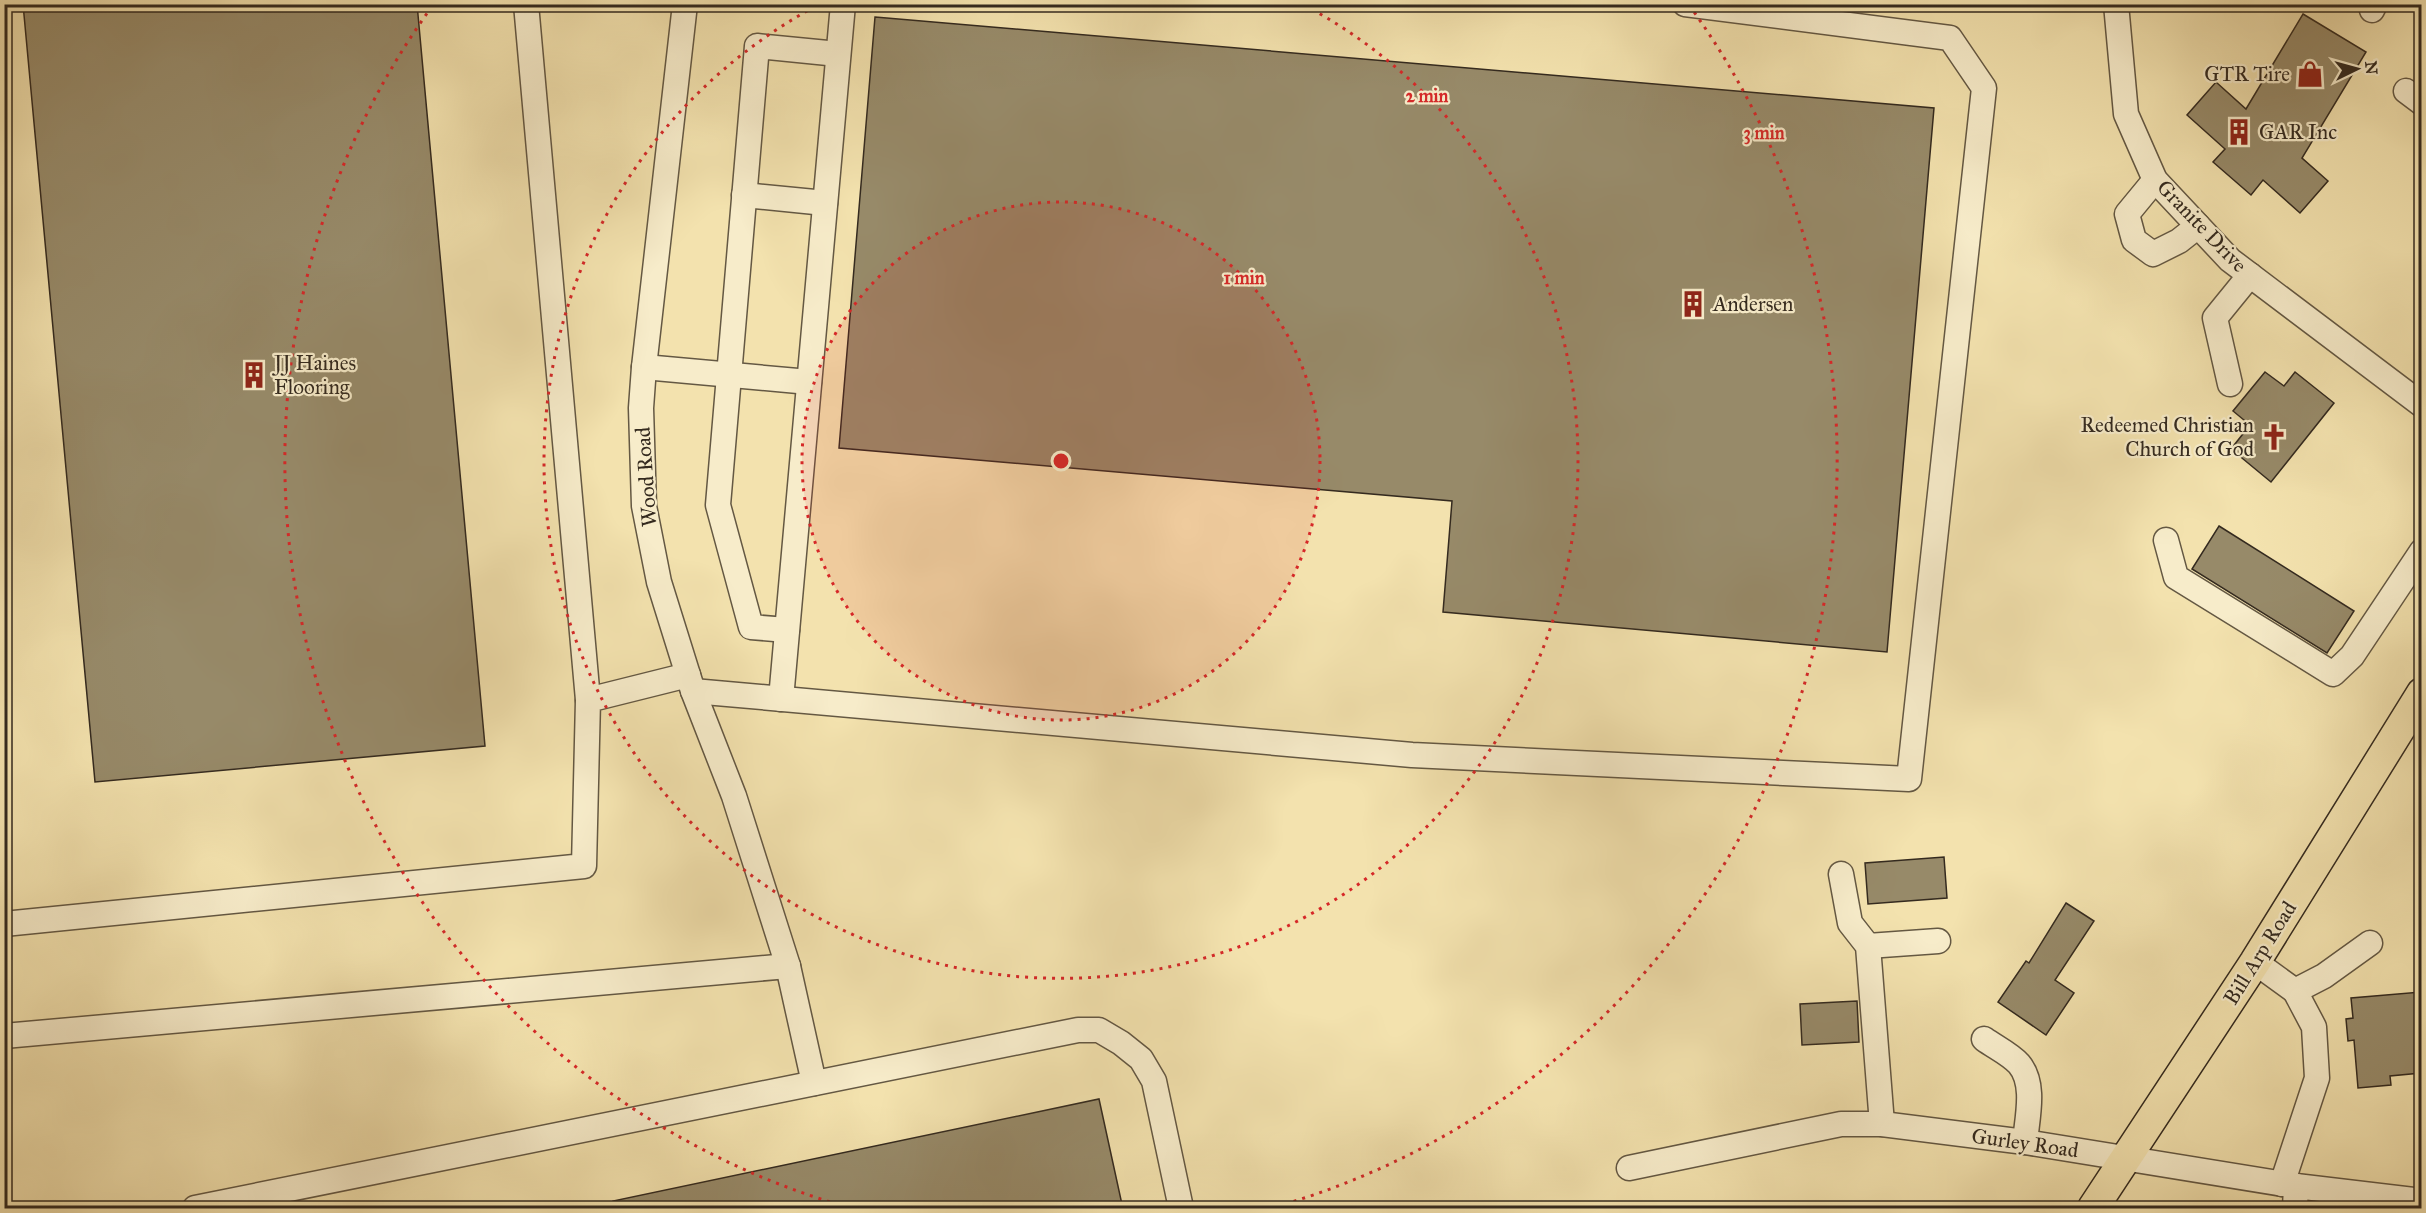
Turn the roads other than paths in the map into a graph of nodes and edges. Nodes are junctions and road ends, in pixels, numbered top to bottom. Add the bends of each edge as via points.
1 (526, 4) edge
2 (685, 4) edge
3 (843, 4) edge
4 (1685, 4) edge
5 (2116, 4) edge
6 (838, 54) junction
7 (2155, 180) junction
8 (744, 195) junction
9 (825, 203) junction
10 (2198, 226) junction
11 (2250, 275) junction
12 (644, 367) junction
13 (729, 375) junction
14 (809, 382) junction
15 (2230, 384) dead end
16 (2421, 405) edge
17 (2166, 540) dead end
18 (2421, 551) edge
19 (787, 630) junction
20 (691, 683) junction
21 (2421, 693) edge
22 (782, 699) junction
23 (588, 700) junction
24 (1841, 874) dead end
25 (4, 924) edge
26 (1938, 941) dead end
27 (2370, 943) dead end
28 (1868, 945) junction
29 (2255, 963) junction
30 (788, 966) junction
31 (2295, 991) junction
32 (4, 1036) edge
33 (1984, 1039) dead end
34 (814, 1083) junction
35 (1882, 1124) junction
36 (2025, 1142) junction
37 (2126, 1158) junction
38 (1629, 1168) dead end
39 (2291, 1193) edge
40 (2421, 1201) edge
41 (195, 1209) edge
42 (1181, 1209) edge
43 (2093, 1209) edge

1 - 23 street
2 - 12 street, Wood Road
3 - 6 street
4 - 22 street via 1950,38 1983,88 1909,779 1412,755
5 - 7 street, Granite Drive via 2126,114
6 - 8 street via 757,46
6 - 9 street
7 - 10 street, Granite Drive
7 - 10 street via 2127,214 2134,240 2152,255
8 - 9 street
8 - 13 street
9 - 14 street
10 - 11 street, Granite Drive
11 - 15 street via 2215,318
11 - 16 street, Granite Drive
12 - 13 street
12 - 20 street, Wood Road via 644,506 659,582
13 - 14 street
13 - 19 street via 718,505 751,627
14 - 19 street
17 - 18 street via 2176,577 2333,674 2352,656
19 - 22 street
20 - 22 street
20 - 23 street
20 - 30 street, Wood Road via 734,796
21 - 29 main road, Bill Arp Road
23 - 25 street via 584,866
24 - 28 street via 1850,923
26 - 28 street
27 - 31 street
28 - 35 street
29 - 31 street
29 - 37 main road, Bill Arp Road
30 - 32 street
30 - 34 street, Wood Road
31 - 39 street via 2314,1027 2317,1078
33 - 36 street via 2019,1064 2026,1080 2029,1093
34 - 41 street
34 - 42 street via 1078,1030 1099,1030 1141,1059 1154,1081
35 - 36 street, Gurley Road
35 - 38 street, Gurley Road via 1841,1124
36 - 37 street, Gurley Road
37 - 39 street, Gurley Road
37 - 43 main road, Bill Arp Road
39 - 40 street, Gurley Road

